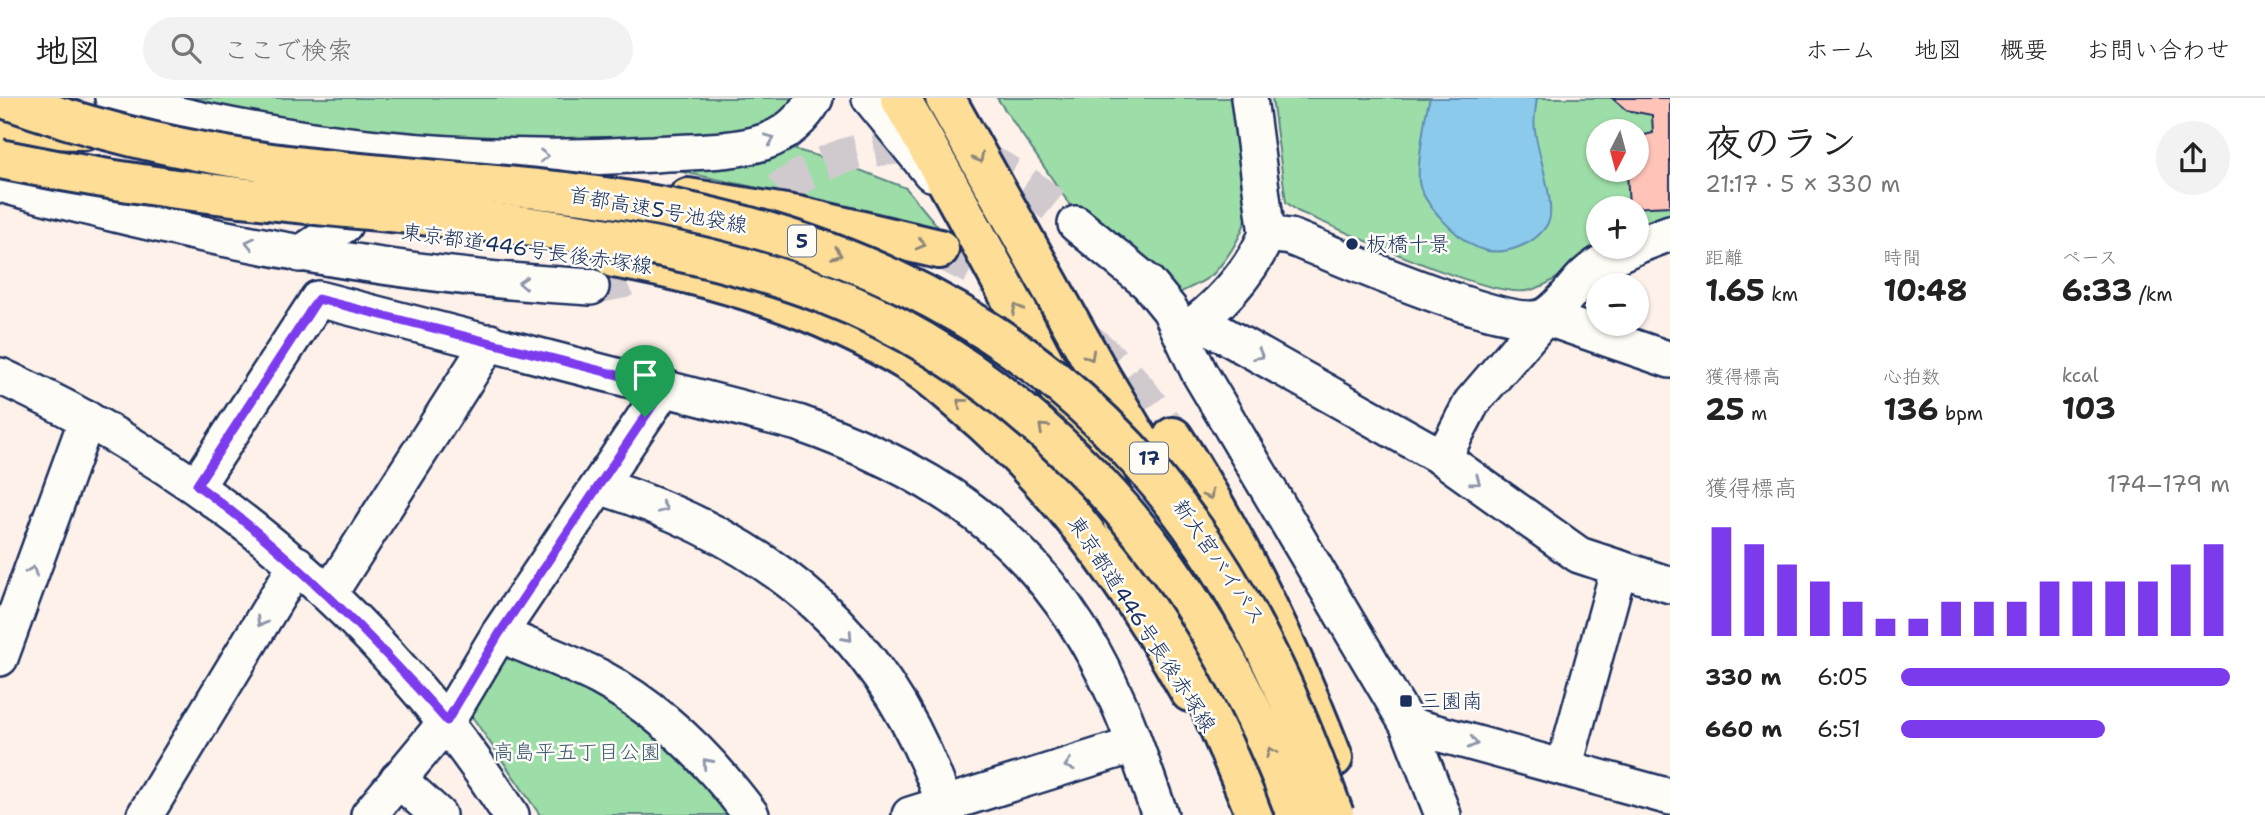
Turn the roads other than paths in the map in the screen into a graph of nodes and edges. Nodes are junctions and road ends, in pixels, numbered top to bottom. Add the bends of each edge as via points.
1 (2, 98) edge
2 (34, 98) edge
3 (113, 98) edge
4 (815, 98) edge
5 (870, 98) edge
6 (900, 98) edge
7 (946, 98) edge
8 (1249, 98) edge
9 (0, 123) edge
10 (152, 133) junction
11 (0, 159) edge
12 (0, 174) edge
13 (0, 184) edge
14 (963, 210) junction
15 (1076, 224) tunnel mouth
16 (344, 225) junction
17 (1670, 233) edge
18 (1267, 234) junction
19 (1649, 241) edge
20 (939, 249) tunnel mouth
21 (300, 254) junction
22 (1607, 259) edge
23 (591, 287) tunnel mouth
24 (1545, 317) junction
25 (1191, 327) junction
26 (490, 342) junction
27 (1670, 360) edge
28 (0, 376) edge
29 (665, 387) junction
30 (87, 419) junction
31 (1173, 437) tunnel mouth
32 (1443, 458) junction
33 (197, 485) junction
34 (599, 486) junction
35 (297, 564) junction
36 (1619, 568) junction
37 (1670, 585) edge
38 (329, 594) junction
39 (499, 634) junction
40 (0, 658) edge
41 (447, 721) junction
42 (1408, 724) junction
43 (1134, 745) junction
44 (1333, 758) junction
45 (1564, 768) junction
46 (398, 779) junction
47 (1670, 797) edge
48 (1251, 803) edge
49 (946, 810) edge
50 (145, 815) edge
51 (369, 815) edge
52 (438, 815) edge
53 (511, 815) edge
54 (751, 815) edge
55 (910, 815) edge
56 (1160, 815) edge
57 (1296, 815) edge
58 (1334, 815) edge
59 (1353, 815) edge
60 (1443, 815) edge

1 -> 58 main road, 首都高速5号池袋線 / 5, bridge via 100,129 217,155 582,194 708,215 811,244 908,285 963,315 1040,368 1094,415 1161,488 1195,533 1264,646
2 - 10 main road
3 -> 4 street via 272,134 521,156 634,155 757,144 787,131
5 - 14 street, 17
6 - 14 main road, 17
7 -> 44 main road, 新大宮バイパス / 17 via 1101,377 1244,596 1289,670
8 - 18 street
9 - 10 main road via 30,129
10 -> 20 main road via 271,153 714,201 871,230
57 -> 11 main road, 首都高速5号池袋線 / 5, bridge via 1228,663 1158,553 1128,515 1065,449 1002,393 880,319 766,273 645,244 480,220 234,197
12 - 16 main road, 東京都道446号長後赤塚線 via 129,200
21 -> 13 street
48 -> 14 main road, 17 via 1157,588
15 - 25 street via 1148,283
16 - 21 street
48 -> 16 main road, 東京都道446号長後赤塚線 via 1184,680 1085,531 999,435 914,365 820,316 760,292 695,276 582,252
17 - 19 street
18 - 24 street via 1290,237 1487,313
18 - 25 street via 1254,260
23 -> 21 street via 503,282
22 - 24 street
24 - 27 street
24 - 32 street via 1472,402
25 -> 32 street
25 - 42 street via 1206,384
26 - 29 street
26 - 33 street via 318,299
26 - 38 street
28 - 30 street
29 - 34 street
29 - 43 street via 798,424 866,449 930,482 988,522 1039,570 1070,613 1117,700
30 - 33 street
40 -> 30 street
31 -> 44 main road via 1225,523 1282,634
32 -> 36 street via 1579,555
33 - 35 street
34 - 39 street
34 -> 49 street via 659,505 720,534 777,570 828,615 870,661 909,719
35 - 38 street
35 -> 50 street
36 - 37 street
36 - 45 street
38 - 41 street
39 - 41 street
54 -> 39 street via 693,748 647,709 600,678
41 - 46 street
41 - 53 street
42 -> 45 street
42 - 60 street
43 -> 49 street
43 - 56 street
44 - 59 main road, 新大宮バイパス / 17
45 - 47 street
46 - 51 street
46 - 52 street
49 - 55 street

